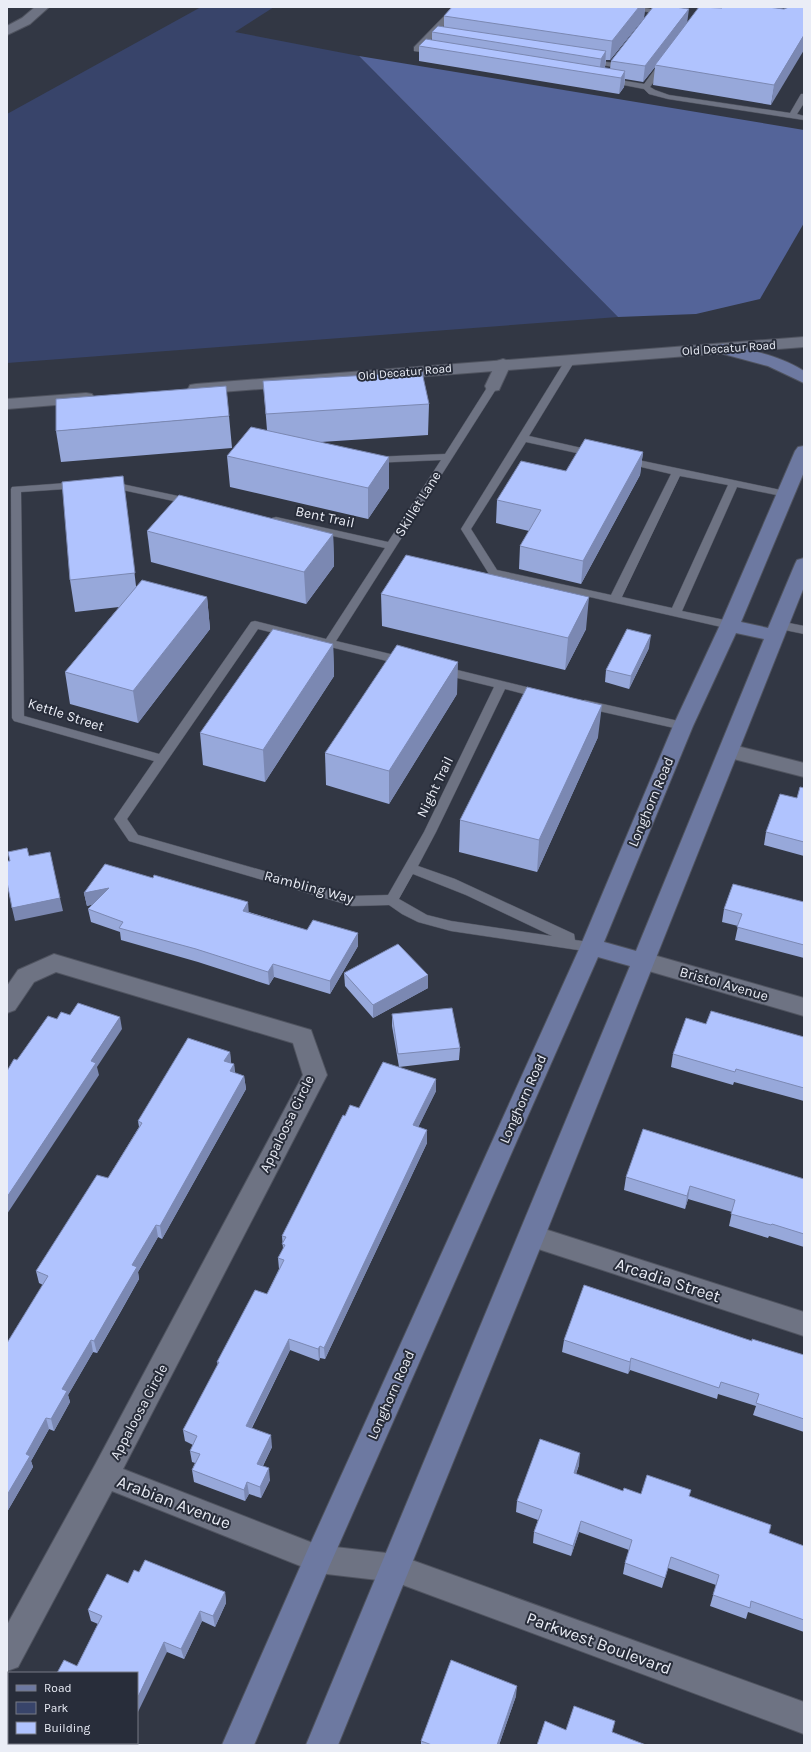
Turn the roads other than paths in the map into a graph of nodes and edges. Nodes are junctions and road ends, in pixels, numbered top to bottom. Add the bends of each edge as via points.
1 (43, 7) edge
2 (458, 7) edge
3 (625, 7) edge
4 (649, 20) edge
5 (7, 31) edge
6 (448, 54) edge
7 (669, 57) edge
8 (583, 60) edge
9 (646, 87) junction
10 (804, 96) edge
11 (792, 116) junction
12 (804, 118) edge
13 (804, 342) edge
14 (722, 349) junction
15 (571, 359) junction
16 (503, 364) junction
17 (804, 378) edge
18 (493, 386) joint
19 (184, 390) edge
20 (99, 397) edge
21 (7, 404) edge
22 (523, 438) junction
23 (804, 451) edge
24 (448, 457) junction
25 (364, 461) edge
26 (677, 472) junction
27 (734, 483) junction
28 (786, 494) junction
29 (199, 504) edge
30 (268, 519) edge
31 (392, 546) junction
32 (804, 564) edge
33 (615, 599) junction
34 (676, 612) junction
35 (730, 625) junction
36 (804, 630) edge
37 (777, 631) junction
38 (330, 642) junction
39 (501, 686) junction
40 (555, 697) edge
41 (570, 701) edge
42 (683, 726) junction
43 (729, 751) junction
44 (160, 759) junction
45 (804, 770) edge
46 (410, 868) junction
47 (392, 900) junction
48 (591, 947) junction
49 (643, 961) junction
50 (7, 1004) edge
51 (804, 1008) edge
52 (532, 1236) junction
53 (804, 1324) edge
54 (105, 1475) junction
55 (318, 1559) junction
56 (395, 1568) junction
57 (7, 1656) edge
58 (804, 1718) edge
59 (238, 1745) edge
60 (322, 1745) edge

1 - 5 street via 26,21
2 - 6 lane via 433,37 417,49
3 - 4 lane via 659,12
7 - 9 lane
8 - 9 lane via 616,62 602,79
9 - 11 lane via 652,92 668,96
10 - 11 lane
11 - 12 lane
13 - 14 street, Old Decatur Road
14 - 15 street, Old Decatur Road
14 - 17 main road via 758,356 787,366
15 - 16 street, Old Decatur Road
15 - 22 lane
16 - 18 street, Skillet Lane
16 - 19 street, Old Decatur Road
18 - 24 lane, Skillet Lane
20 - 21 street
22 - 26 lane
22 - 33 lane via 466,529 493,572
23 - 28 main road, Longhorn Road
24 - 25 lane
24 - 31 lane, Skillet Lane
26 - 27 lane
26 - 33 lane
27 - 28 lane
27 - 34 lane
28 - 35 main road, Longhorn Road
29 - 44 lane, Kettle Street via 107,484 16,489 18,718
30 - 31 lane, Bent Trail
31 - 38 lane, Skillet Lane
32 - 37 main road
33 - 34 lane
34 - 35 lane
35 - 37 main road
35 - 42 main road, Longhorn Road
36 - 37 lane
37 - 43 main road
38 - 39 lane
38 - 44 lane, Rambling Way via 255,625
39 - 40 lane
39 - 46 lane, Night Trail
41 - 42 lane
42 - 48 main road, Longhorn Road
43 - 45 street
43 - 49 main road
44 - 47 lane, Rambling Way via 120,819 134,838 352,901
46 - 47 lane, Night Trail
46 - 48 lane via 451,881 536,924
47 - 48 lane via 423,919 452,926
48 - 49 main road
48 - 55 main road, Longhorn Road
49 - 51 street, Bristol Avenue
49 - 52 main road
50 - 54 street, Appaloosa Circle via 26,976 54,963 303,1037 315,1075
52 - 53 street, Arcadia Street
52 - 56 main road
54 - 55 street, Arabian Avenue
54 - 57 street, Arabian Avenue
55 - 56 street, Arabian Avenue
55 - 59 main road, Longhorn Road
56 - 58 street, Parkwest Boulevard
56 - 60 main road

